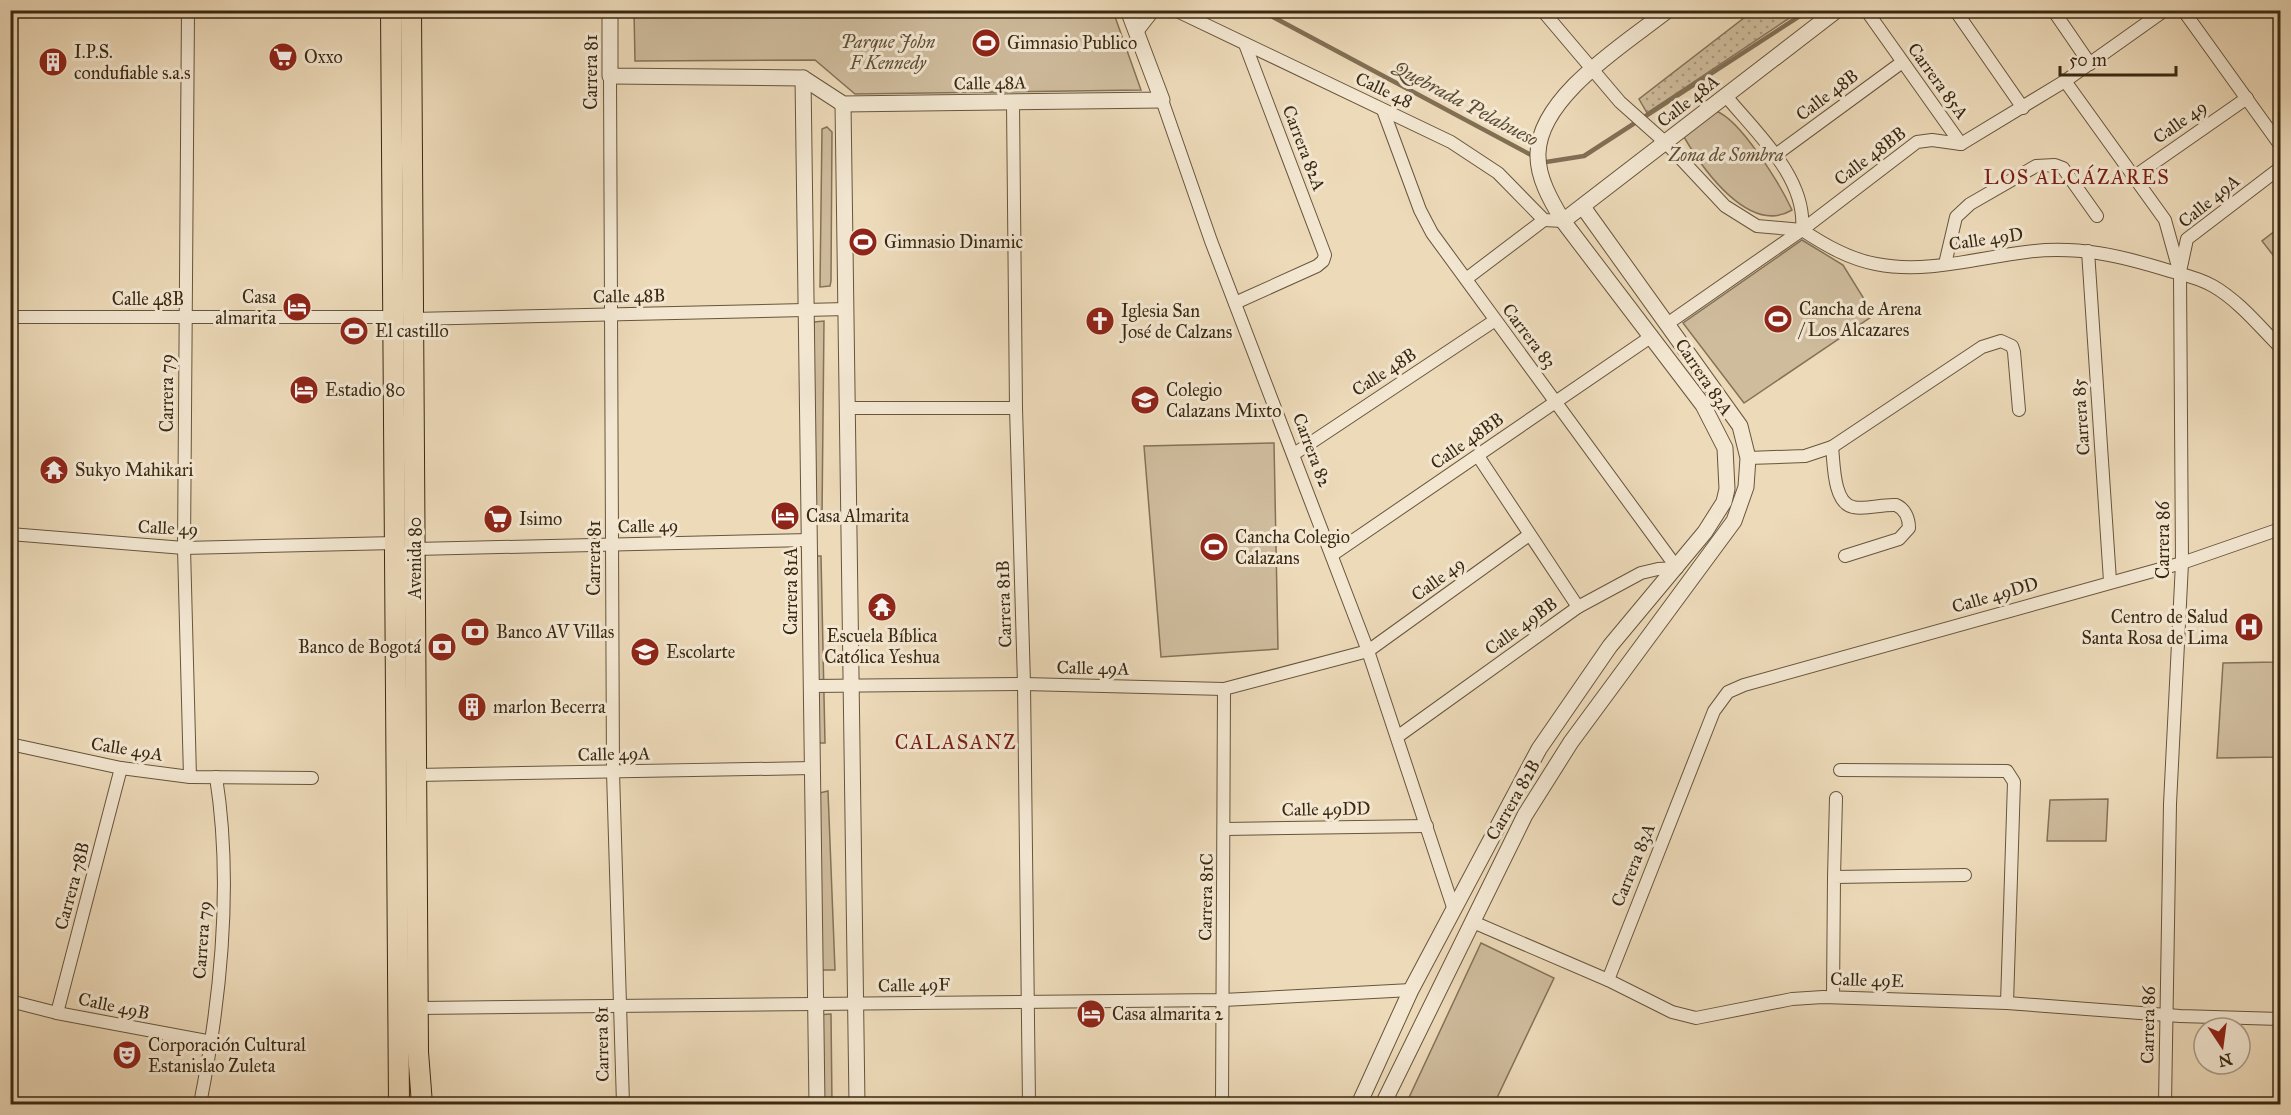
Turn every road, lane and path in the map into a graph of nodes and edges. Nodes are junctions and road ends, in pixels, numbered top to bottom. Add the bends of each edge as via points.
1 (188, 10) edge
2 (391, 10) edge
3 (411, 10) edge
4 (610, 10) edge
5 (1128, 10) edge
6 (1154, 10) edge
7 (1175, 10) edge
8 (1542, 10) edge
9 (1668, 10) edge
10 (1837, 10) edge
11 (1866, 10) edge
12 (1955, 10) edge
13 (2053, 10) edge
14 (2182, 10) edge
15 (2161, 12) edge
16 (1136, 33) junction
17 (1245, 44) junction
18 (1901, 63) junction
19 (2090, 64) junction
20 (1594, 70) junction
21 (610, 76) junction
22 (803, 78) junction
23 (2065, 81) junction
24 (1726, 96) junction
25 (2247, 98) junction
26 (1162, 100) junction
27 (1013, 102) junction
28 (843, 104) junction
29 (2023, 108) junction
30 (1383, 110) junction
31 (1660, 138) junction
32 (1961, 144) junction
33 (2280, 145) edge
34 (1774, 156) junction
35 (2280, 168) edge
36 (2135, 176) junction
37 (1583, 207) junction
38 (2097, 216) dead end
39 (1544, 220) junction
40 (1563, 221) junction
41 (1802, 230) junction
42 (2088, 251) junction
43 (1945, 264) junction
44 (2180, 274) junction
45 (1466, 279) junction
46 (1235, 303) junction
47 (847, 309) junction
48 (807, 310) junction
49 (612, 314) junction
50 (10, 316) edge
51 (185, 317) junction
52 (393, 317) junction
53 (413, 319) junction
54 (1494, 321) junction
55 (1667, 324) junction
56 (1652, 336) junction
57 (2280, 347) edge
58 (1556, 400) junction
59 (847, 408) junction
60 (1016, 408) junction
61 (2019, 410) dead end
62 (1832, 447) junction
63 (1294, 454) junction
64 (1478, 456) junction
65 (1748, 458) junction
66 (2280, 529) edge
67 (10, 534) edge
68 (1529, 535) junction
69 (810, 540) junction
70 (1721, 542) joint
71 (395, 543) junction
72 (614, 544) junction
73 (184, 548) junction
74 (415, 549) junction
75 (1332, 555) junction
76 (1845, 556) dead end
77 (2182, 563) junction
78 (1677, 568) junction
79 (2110, 581) junction
80 (1578, 607) junction
81 (1368, 651) junction
82 (1024, 684) junction
83 (811, 686) junction
84 (851, 686) junction
85 (1224, 689) junction
86 (1721, 698) joint
87 (1397, 737) junction
88 (10, 744) edge
89 (121, 768) junction
90 (812, 768) junction
91 (1840, 770) dead end
92 (613, 772) junction
93 (416, 775) junction
94 (190, 777) junction
95 (216, 777) junction
96 (312, 778) dead end
97 (1836, 798) dead end
98 (1427, 826) junction
99 (1225, 829) junction
100 (1965, 875) dead end
101 (1834, 877) junction
102 (1453, 907) junction
103 (1473, 922) junction
104 (1608, 980) junction
105 (1411, 990) junction
106 (1833, 997) junction
107 (10, 1000) edge
108 (1222, 1000) junction
109 (1029, 1001) junction
110 (856, 1003) junction
111 (816, 1004) junction
112 (2007, 1004) junction
113 (621, 1006) junction
114 (418, 1008) junction
115 (57, 1013) junction
116 (2167, 1014) junction
117 (2280, 1019) edge
118 (212, 1042) junction
119 (200, 1104) edge
120 (399, 1104) edge
121 (422, 1104) edge
122 (623, 1104) edge
123 (817, 1104) edge
124 (857, 1104) edge
125 (1029, 1104) edge
126 (1222, 1104) edge
127 (1359, 1104) edge
128 (1383, 1104) edge
129 (2165, 1104) edge

1 - 51 street, Carrera 79
2 - 52 main road, Avenida 80
3 - 53 main road, Avenida 80
4 - 21 street, Carrera 81
5 - 16 street, Carrera 82
6 - 16 street
7 - 17 street, Calle 48
8 - 20 street
9 - 20 street
10 - 24 street, Calle 48A
11 - 18 street, Carrera 85A
12 - 29 street
13 - 19 street
14 - 25 street
15 - 19 street
16 - 26 street, Carrera 82
17 - 30 street, Calle 48
17 - 46 street, Carrera 82A via 1325,258
18 - 32 street, Carrera 85A
18 - 34 street, Calle 48B
19 - 23 street
20 - 31 street via 1624,107
20 - 40 street, Carrera 83A via 1564,96 1549,117 1538,160 1551,200
21 - 22 street
21 - 49 street, Carrera 81
22 - 28 street
22 - 48 street, Carrera 81A
23 - 29 street
23 - 36 street, Carrera 86
24 - 31 street, Calle 48A
24 - 34 street
25 - 33 street
25 - 36 street, Calle 49
26 - 27 street, Calle 48A
26 - 46 street, Carrera 82
27 - 28 street, Calle 48A
27 - 60 street, Carrera 81B
28 - 47 street
29 - 32 street
30 - 39 street, Calle 48 via 1478,158
30 - 45 street, Carrera 83 via 1426,223
31 - 37 street, Calle 48A
31 - 41 street via 1740,218 1766,229
32 - 41 street, Calle 48BB via 1917,142
34 - 41 street via 1801,201
35 - 44 street, Calle 49A via 2187,238
36 - 44 street, Carrera 86 via 2167,225
37 - 40 street, Calle 48A
37 - 55 street, Carrera 83A
38 - 43 street via 2063,168 2036,166 1970,204 1956,217
39 - 40 street
39 - 45 street
40 - 56 street, Carrera 83A
41 - 43 street, Calle 49D via 1850,256 1878,264
41 - 55 street, Calle 48BB
42 - 43 street, Calle 49D via 2045,250
42 - 44 street, Calle 49D
42 - 79 street, Carrera 85
44 - 57 street, Calle 49D via 2199,279 2229,296
44 - 77 street, Carrera 86
45 - 54 street, Carrera 83
46 - 63 street, Carrera 82
47 - 48 street, Calle 48B
47 - 59 street
48 - 49 street, Calle 48B
48 - 69 street, Carrera 81A
49 - 53 street, Calle 48B
49 - 72 street, Carrera 81
50 - 51 street, Calle 48B
51 - 52 street, Calle 48B
51 - 73 street, Carrera 79
52 - 71 main road, Avenida 80
53 - 74 main road, Avenida 80
54 - 58 street, Carrera 83
54 - 63 street, Calle 48B
55 - 65 street, Carrera 83A via 1732,413 1745,438
56 - 58 street, Calle 48BB
56 - 78 street, Carrera 83A via 1712,421 1725,448 1728,468 1724,502
58 - 64 street, Calle 48BB
58 - 78 street, Carrera 83
59 - 60 street
59 - 84 street
60 - 82 street, Carrera 81B
61 - 62 street via 2014,352 2012,346 2001,341 1982,347
62 - 65 street via 1805,456
62 - 76 street via 1843,501 1855,507 1896,505 1904,511 1909,524 1907,533 1899,539
63 - 75 street, Carrera 82
64 - 68 street
64 - 75 street, Calle 48BB
65 - 70 street, Carrera 83A via 1743,500
66 - 77 street, Calle 49DD
67 - 73 street, Calle 49
68 - 80 street
68 - 81 street, Calle 49
69 - 72 street, Calle 49
69 - 83 street, Carrera 81A
70 - 103 street, Carrera 82B via 1571,742 1525,815
71 - 73 street, Calle 49
71 - 120 main road, Avenida 80
72 - 74 street, Calle 49
72 - 92 street, Carrera 81
73 - 94 street, Carrera 79
74 - 93 main road, Avenida 80
75 - 81 street, Carrera 82
77 - 79 street, Calle 49DD
77 - 116 street, Carrera 86 via 2170,804
78 - 80 street, Calle 49BB via 1641,573
78 - 102 street, Carrera 82B via 1610,646 1550,731
79 - 86 street, Calle 49DD via 1743,685
80 - 87 street, Calle 49BB
81 - 85 street, Calle 49A
81 - 87 street, Carrera 82
82 - 84 street, Calle 49A
82 - 85 street, Calle 49A
82 - 109 street, Carrera 81B
83 - 84 street, Calle 49A
83 - 90 street, Carrera 81A
84 - 110 street
85 - 99 street, Carrera 81C
86 - 104 street, Carrera 83A
87 - 98 street, Carrera 82
88 - 89 street, Calle 49A
89 - 94 street, Calle 49A
89 - 115 street, Carrera 78B
90 - 92 street, Calle 49A
90 - 111 street, Carrera 81A
91 - 112 street via 2007,771 2014,782
92 - 93 street, Calle 49A
92 - 113 street, Carrera 81
93 - 114 main road, Avenida 80
94 - 95 street, Calle 49A
95 - 96 street, Calle 49A
95 - 118 street, Carrera 79 via 222,818 224,905
97 - 101 street
98 - 99 street, Calle 49DD
98 - 102 street, Carrera 82
99 - 108 street, Carrera 81C
100 - 101 street
101 - 106 street
102 - 105 street, Carrera 82B
103 - 104 street, Calle 49E
103 - 128 street, Carrera 82B
104 - 106 street, Calle 49E via 1672,1012 1695,1018 1792,999
105 - 108 street, Calle 49F
105 - 127 street, Carrera 82B
106 - 112 street, Calle 49E
107 - 115 street, Calle 49B
108 - 109 street, Calle 49F
108 - 126 street, Carrera 81C
109 - 110 street, Calle 49F
109 - 125 street, Carrera 81B
110 - 111 street, Calle 49F
110 - 124 street
111 - 113 street, Calle 49F
111 - 123 street, Carrera 81A
112 - 116 street, Calle 49E
113 - 114 street, Calle 49F
113 - 122 street, Carrera 81
114 - 121 main road, Avenida 80
115 - 118 street, Calle 49B
116 - 117 street, Calle 49E
116 - 129 street, Carrera 86
118 - 119 street, Carrera 79

